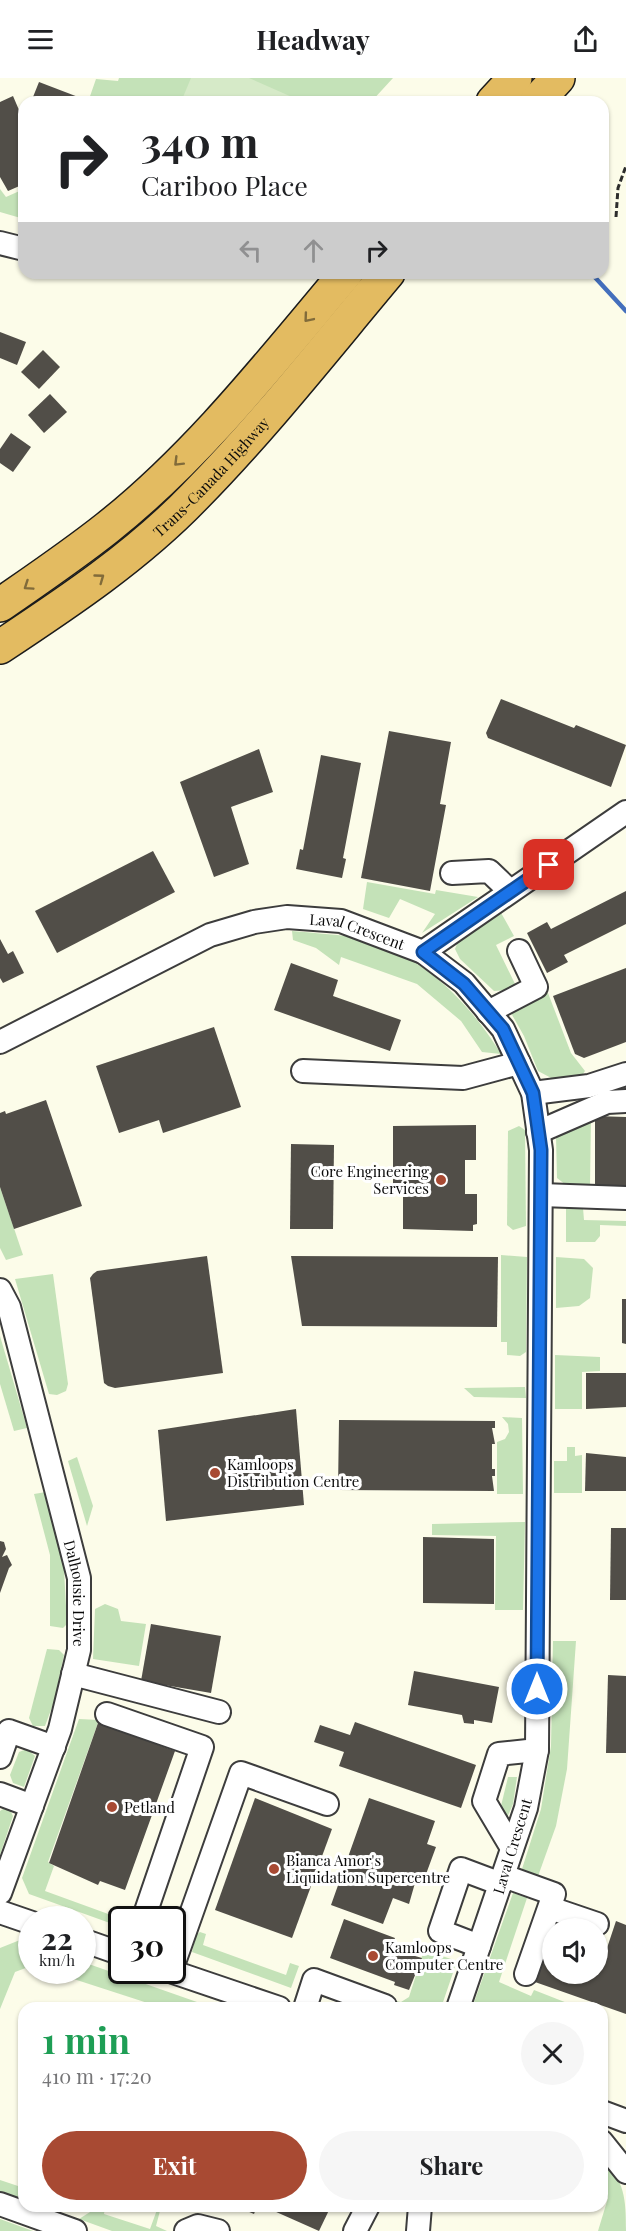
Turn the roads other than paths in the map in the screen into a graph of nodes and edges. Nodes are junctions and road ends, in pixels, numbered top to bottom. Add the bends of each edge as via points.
1 (515, 78) edge
2 (558, 78) edge
3 (498, 96) edge
4 (542, 96) edge
5 (0, 243) edge
6 (18, 248) edge
7 (341, 279) edge
8 (383, 279) edge
9 (0, 605) edge
10 (0, 647) edge
11 (626, 812) edge
12 (452, 873) dead end
13 (510, 891) junction
14 (519, 951) dead end
15 (423, 952) junction
16 (488, 1012) junction
17 (0, 1042) edge
18 (519, 1063) junction
19 (303, 1071) dead end
20 (626, 1074) edge
21 (533, 1093) junction
22 (626, 1101) edge
23 (538, 1131) junction
24 (541, 1195) junction
25 (626, 1198) edge
26 (0, 1290) edge
27 (73, 1674) junction
28 (219, 1712) dead end
29 (107, 1714) dead end
30 (54, 1747) junction
31 (537, 1750) junction
32 (0, 1757) edge
33 (0, 1794) edge
34 (327, 1804) dead end
35 (32, 1806) junction
36 (512, 1848) junction
37 (502, 1880) junction
38 (0, 1893) edge
39 (148, 1906) edge
40 (550, 1908) junction
41 (0, 1912) edge
42 (18, 1918) edge
43 (579, 1918) edge
44 (186, 1928) edge
45 (479, 1946) junction
46 (526, 1974) dead end
47 (186, 1975) edge
48 (262, 2002) edge
49 (307, 2002) edge
50 (374, 2002) edge
51 (460, 2002) edge
52 (608, 2114) edge
53 (626, 2121) edge
54 (608, 2136) edge
55 (626, 2143) edge
56 (608, 2150) edge
57 (626, 2172) edge
58 (0, 2204) edge
59 (18, 2208) edge
60 (33, 2212) edge
61 (365, 2212) edge
62 (420, 2212) edge
63 (70, 2221) edge
64 (186, 2231) edge
65 (218, 2231) edge
66 (356, 2231) edge
67 (418, 2231) edge

1 - 3 highway
2 - 4 highway
5 - 6 street
7 -> 9 highway, Trans-Canada Highway via 236,404 173,467 109,527
10 -> 8 highway, Trans-Canada Highway via 124,560 193,498
11 - 13 street
12 - 13 street via 489,871
13 - 15 street
14 - 16 street via 536,987
15 - 16 street, Laval Crescent via 464,984
15 - 17 street, Laval Crescent via 341,921 287,917 254,922 210,935
16 - 18 street, Laval Crescent via 503,1029
18 - 19 street via 464,1078
18 - 21 street, Laval Crescent
20 - 21 street via 589,1086
21 - 23 street, Laval Crescent
22 - 23 street via 607,1102
23 - 24 street, Laval Crescent
24 - 25 street
24 - 31 street, Laval Crescent
26 - 27 street, Dalhousie Drive via 9,1307 79,1578 79,1650
27 - 28 street
27 - 30 street, Dalhousie Drive
29 - 39 street via 202,1747
30 - 32 street via 9,1731
30 - 35 street, Dalhousie Drive
31 - 36 street, Laval Crescent via 526,1808
31 - 36 street via 499,1754 484,1801
33 - 35 street
34 - 44 street via 241,1773
35 - 38 street, Dalhousie Drive
36 - 37 street, Laval Crescent
37 - 40 street via 554,1894
37 - 45 street, Laval Crescent
37 - 45 street via 461,1869 440,1931
40 - 43 street
40 - 46 street
41 - 42 street
45 - 51 street, Laval Crescent
47 - 48 street
49 - 50 street via 314,1980
52 - 53 street
54 - 55 street
56 - 57 street
58 - 59 street
60 - 63 street
61 - 66 street
62 - 67 street
64 - 65 street via 198,2226

